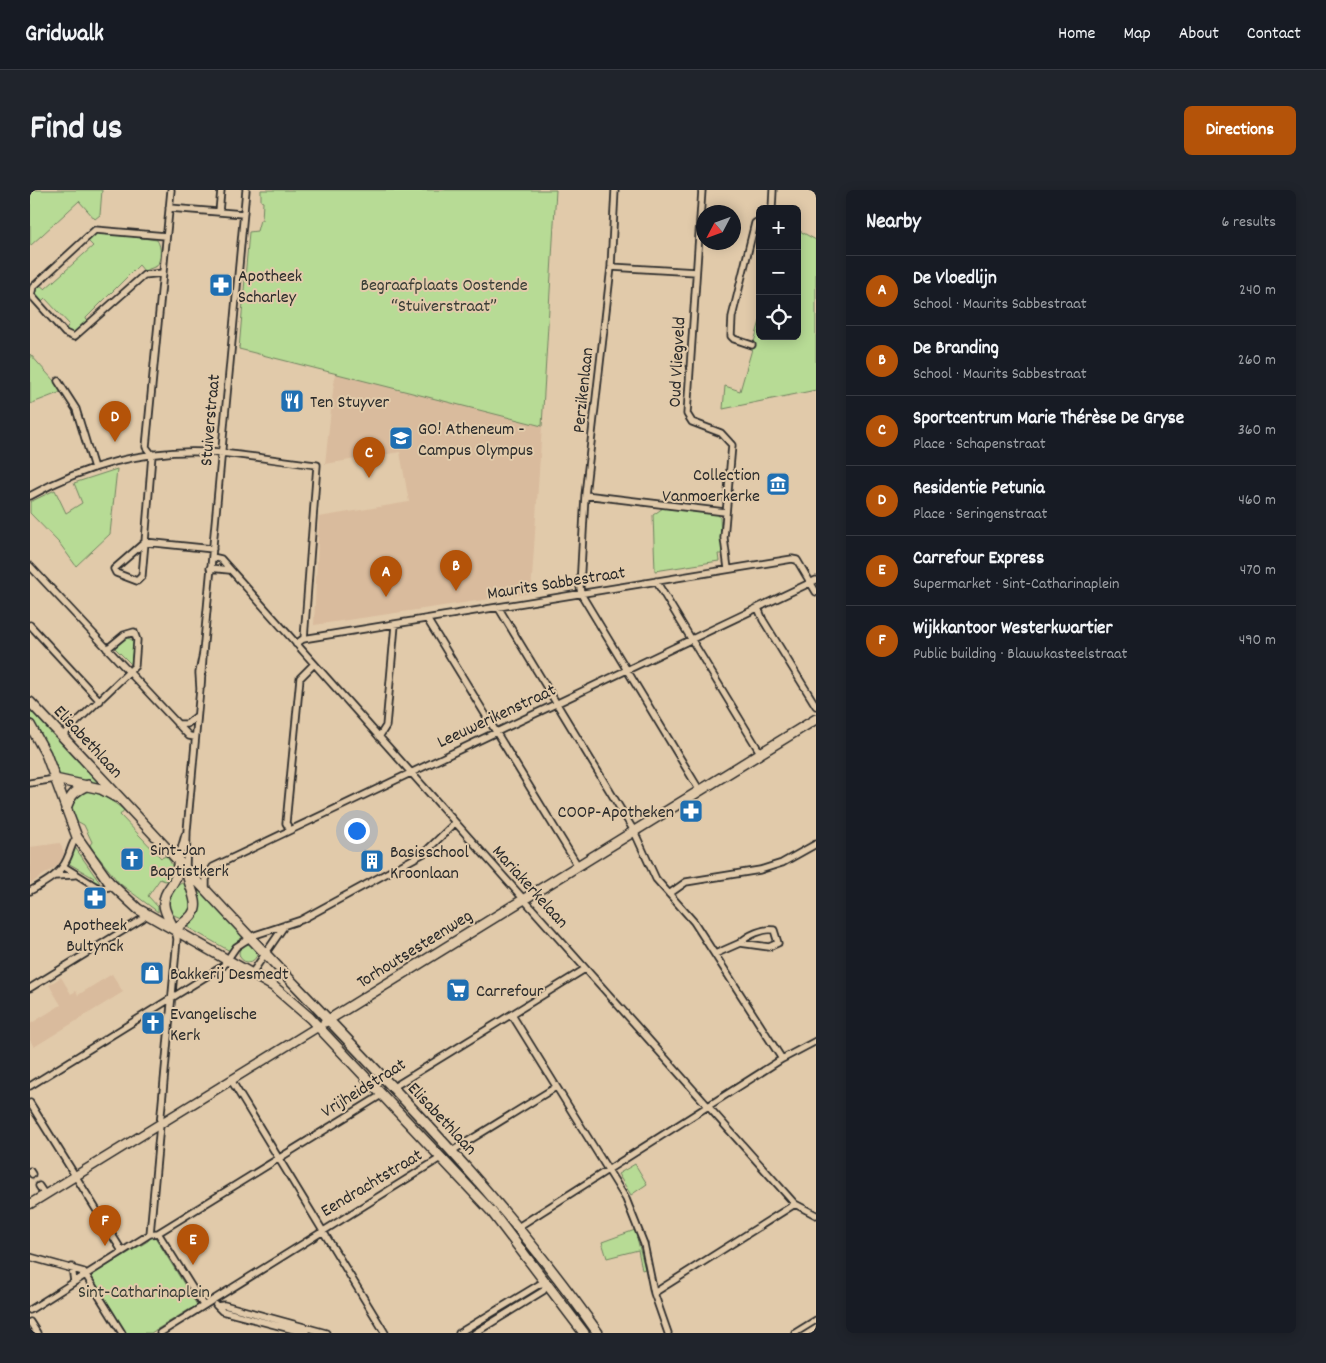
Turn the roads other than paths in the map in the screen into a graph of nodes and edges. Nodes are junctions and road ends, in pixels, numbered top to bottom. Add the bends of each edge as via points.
1 (171, 190) edge
2 (220, 190) edge
3 (246, 190) edge
4 (615, 190) edge
5 (702, 190) edge
6 (773, 190) edge
7 (772, 205) edge
8 (169, 208) junction
9 (219, 212) junction
10 (244, 214) junction
11 (756, 222) edge
12 (166, 236) junction
13 (612, 267) junction
14 (696, 272) junction
15 (162, 273) junction
16 (752, 345) dead end
17 (58, 381) dead end
18 (222, 454) junction
19 (152, 455) junction
20 (94, 468) junction
21 (585, 495) junction
22 (30, 496) edge
23 (725, 512) junction
24 (145, 542) junction
25 (213, 549) junction
26 (212, 557) junction
27 (30, 566) edge
28 (210, 568) junction
29 (728, 569) junction
30 (229, 570) junction
31 (656, 581) junction
32 (813, 582) edge
33 (816, 592) edge
34 (581, 594) junction
35 (498, 607) junction
36 (758, 608) junction
37 (427, 619) junction
38 (30, 625) edge
39 (396, 625) junction
40 (304, 639) junction
41 (692, 640) junction
42 (296, 644) junction
43 (107, 649) junction
44 (314, 664) junction
45 (627, 670) junction
46 (130, 673) junction
47 (100, 701) junction
48 (30, 702) edge
49 (556, 703) junction
50 (816, 706) edge
51 (197, 716) junction
52 (816, 719) edge
53 (30, 724) edge
54 (177, 724) junction
55 (496, 732) junction
56 (62, 736) junction
57 (195, 737) junction
58 (379, 737) junction
59 (760, 754) junction
60 (410, 773) junction
61 (55, 779) junction
62 (30, 784) edge
63 (88, 785) junction
64 (700, 791) junction
65 (124, 802) junction
66 (66, 810) junction
67 (456, 823) junction
68 (290, 830) junction
69 (186, 831) junction
70 (631, 833) junction
71 (77, 837) junction
72 (816, 844) edge
73 (178, 860) junction
74 (63, 866) junction
75 (578, 866) junction
76 (186, 869) junction
77 (74, 875) junction
78 (55, 876) junction
79 (113, 886) junction
80 (206, 890) junction
81 (30, 891) edge
82 (669, 894) junction
83 (524, 900) junction
84 (147, 914) junction
85 (285, 925) junction
86 (174, 929) junction
87 (251, 937) junction
88 (740, 943) junction
89 (266, 953) junction
90 (715, 954) junction
91 (228, 959) junction
92 (585, 969) junction
93 (252, 973) junction
94 (30, 988) edge
95 (171, 999) junction
96 (512, 1015) junction
97 (330, 1019) junction
98 (319, 1026) junction
99 (816, 1041) edge
100 (782, 1059) junction
101 (231, 1080) junction
102 (30, 1086) edge
103 (556, 1087) junction
104 (392, 1088) junction
105 (383, 1094) junction
106 (30, 1102) edge
107 (708, 1106) junction
108 (159, 1124) junction
109 (452, 1151) junction
110 (442, 1157) junction
111 (278, 1158) junction
112 (608, 1170) junction
113 (75, 1176) junction
114 (39, 1186) tunnel mouth
115 (45, 1195) junction
116 (30, 1204) edge
117 (795, 1204) junction
118 (816, 1215) edge
119 (518, 1227) junction
120 (323, 1230) junction
121 (158, 1233) junction
122 (150, 1234) junction
123 (122, 1251) junction
124 (30, 1257) edge
125 (72, 1267) junction
126 (86, 1275) junction
127 (557, 1276) junction
128 (74, 1282) junction
129 (548, 1283) junction
130 (654, 1293) junction
131 (211, 1300) junction
132 (203, 1305) junction
133 (30, 1310) edge
134 (816, 1320) edge
135 (30, 1322) edge
136 (170, 1330) edge
137 (303, 1330) edge
138 (36, 1333) edge
139 (122, 1333) edge
140 (160, 1333) edge
141 (326, 1333) edge
142 (385, 1333) edge
143 (460, 1333) edge
144 (475, 1333) edge
145 (584, 1333) edge
146 (598, 1333) edge
147 (668, 1333) edge
148 (795, 1333) edge

1 - 8 street
2 - 9 street
3 - 10 street, Stuiverstraat
4 - 13 street, Perzikenlaan
5 - 14 street, Oud Vliegveld
6 - 7 street
8 - 9 street
8 - 12 street
9 - 10 street
10 - 18 street, Stuiverstraat
11 - 16 street via 732,317 734,340
12 - 15 street
12 - 15 street via 95,230 33,287 31,296 65,334 74,337 144,275
13 - 14 street
13 - 21 street, Perzikenlaan
14 - 23 street, Oud Vliegveld via 687,414 692,422 721,433 732,445
15 - 19 street via 146,447
17 - 20 street via 76,409
18 - 19 street
18 - 25 street, Stuiverstraat
18 - 40 street via 317,465
19 - 20 street
19 - 24 street
20 - 22 street
21 - 23 street
21 - 34 street, Perzikenlaan
23 - 29 street, Oud Vliegveld
24 - 24 street via 114,569 116,574 137,581 142,576
24 - 25 street
25 - 26 street, Stuiverstraat
26 - 28 street, Stuiverstraat
26 - 30 street, Mariakerkelaan via 221,558
27 - 43 street
28 - 30 street
28 - 51 street, Stuiverstraat via 204,674
29 - 31 street, Maurits Sabbestraat
29 - 32 street, Maurits Sabbestraat via 795,559
30 - 42 street, Mariakerkelaan
31 - 34 street, Maurits Sabbestraat
31 - 41 street
32 - 33 street
32 - 36 street, Leeuwerikenstraat
34 - 35 street, Maurits Sabbestraat
34 - 45 street
35 - 37 street, Maurits Sabbestraat
35 - 49 street
36 - 41 street, Leeuwerikenstraat
36 - 50 street
37 - 39 street, Maurits Sabbestraat
37 - 55 street
38 - 47 street
39 - 40 street, Maurits Sabbestraat
39 - 58 street via 386,726
40 - 42 street, Maurits Sabbestraat
41 - 45 street, Leeuwerikenstraat
41 - 59 street
42 - 44 street, Mariakerkelaan
43 - 46 street
43 - 46 street via 124,635 134,632 137,640 135,666
44 - 58 street, Mariakerkelaan
44 - 68 street via 300,678 286,823
45 - 49 street, Leeuwerikenstraat
45 - 64 street
46 - 47 street
46 - 54 street
47 - 56 street
48 - 56 main road, Elisabethlaan
49 - 55 street, Leeuwerikenstraat
49 - 70 street
51 - 54 street via 187,724
51 - 57 street, Stuiverstraat
52 - 59 main road, Torhoutsesteenweg
53 - 61 main road, Elisabethlaan
54 - 57 street via 188,736
55 - 60 street, Leeuwerikenstraat
55 - 75 street
56 - 65 main road, Elisabethlaan
57 - 69 street, Stuiverstraat
58 - 60 street, Mariakerkelaan
59 - 64 main road, Torhoutsesteenweg
60 - 67 street, Mariakerkelaan
60 - 68 street, Leeuwerikenstraat
61 - 62 street
61 - 63 main road, Elisabethlaan
61 - 66 main road, Elisabethlaan
63 - 65 main road, Elisabethlaan via 101,788
63 - 66 main road, Elisabethlaan via 74,792 68,799
64 - 70 main road, Torhoutsesteenweg
65 - 73 main road, Elisabethlaan
66 - 71 main road, Elisabethlaan
67 - 83 street, Mariakerkelaan
67 - 85 street via 424,853 301,920
68 - 80 street, Leeuwerikenstraat via 213,867 206,879
69 - 73 street, Stuiverstraat
69 - 76 street, Stuiverstraat
70 - 75 main road, Torhoutsesteenweg
70 - 82 street via 656,879
71 - 74 street
71 - 79 main road, Elisabethlaan
72 - 82 street via 782,863 760,870 686,882
73 - 76 main road, Elisabethlaan
73 - 86 main road via 179,871 166,894 164,905
74 - 77 street
74 - 78 street
75 - 83 main road, Torhoutsesteenweg
76 - 80 main road, Elisabethlaan
76 - 86 main road, Elisabethlaan via 196,906 192,917
77 - 78 street
77 - 79 street via 100,889
78 - 81 street
79 - 84 main road, Elisabethlaan
80 - 87 main road, Elisabethlaan
82 - 90 street via 694,922
83 - 92 street, Mariakerkelaan
83 - 97 main road, Torhoutsesteenweg
84 - 86 main road, Elisabethlaan
84 - 94 street
85 - 87 street
85 - 89 street
86 - 91 main road, Elisabethlaan
86 - 95 street via 177,938
87 - 89 main road, Elisabethlaan
87 - 91 street via 236,947
88 - 88 street via 753,934 770,929 779,939 769,947
88 - 90 street
89 - 93 street
89 - 97 main road, Elisabethlaan
90 - 100 street
91 - 93 main road, Elisabethlaan
91 - 95 street via 223,966
92 - 96 street, Vrijheidstraat
92 - 107 street, Mariakerkelaan
93 - 98 main road, Elisabethlaan
95 - 102 street
95 - 108 street
96 - 103 street
96 - 104 street, Vrijheidstraat
97 - 98 main road, Torhoutsesteenweg
97 - 104 main road, Elisabethlaan
98 - 101 street, Torhoutsesteenweg
98 - 105 main road, Elisabethlaan
99 - 100 street
100 - 107 street
101 - 108 street, Torhoutsesteenweg
101 - 111 street
103 - 109 street, Eendrachtstraat
103 - 112 street
104 - 105 main road, Vrijheidstraat
104 - 109 main road, Elisabethlaan
105 - 110 main road, Elisabethlaan
105 - 111 street, Vrijheidstraat
106 - 113 street
107 - 112 street
107 - 117 street, Mariakerkelaan
108 - 113 street, Torhoutsesteenweg
108 - 122 street
109 - 110 main road, Eendrachtstraat
109 - 119 main road, Elisabethlaan
110 - 120 street, Eendrachtstraat
110 - 129 main road, Elisabethlaan via 492,1212
111 - 120 street
111 - 121 street, Vrijheidstraat
112 - 119 street
112 - 130 street via 638,1227
113 - 115 street, Torhoutsesteenweg
113 - 123 street
114 - 115 street
115 - 116 street, Torhoutsesteenweg
117 - 118 street, Mariakerkelaan
117 - 130 street
119 - 127 main road, Elisabethlaan
120 - 131 street, Eendrachtstraat
120 - 142 street
121 - 122 street
121 - 132 street
122 - 123 street
123 - 126 street
124 - 125 street
125 - 126 street
125 - 128 street
126 - 128 street
126 - 139 street
127 - 129 main road
127 - 146 main road, Elisabethlaan
128 - 133 street
129 - 143 street via 540,1284
129 - 144 street via 543,1291
129 - 145 main road, Elisabethlaan
130 - 147 street
131 - 132 street, Eendrachtstraat
131 - 137 street via 222,1310
132 - 136 street
134 - 148 street
135 - 138 street
136 - 140 street
137 - 141 street

